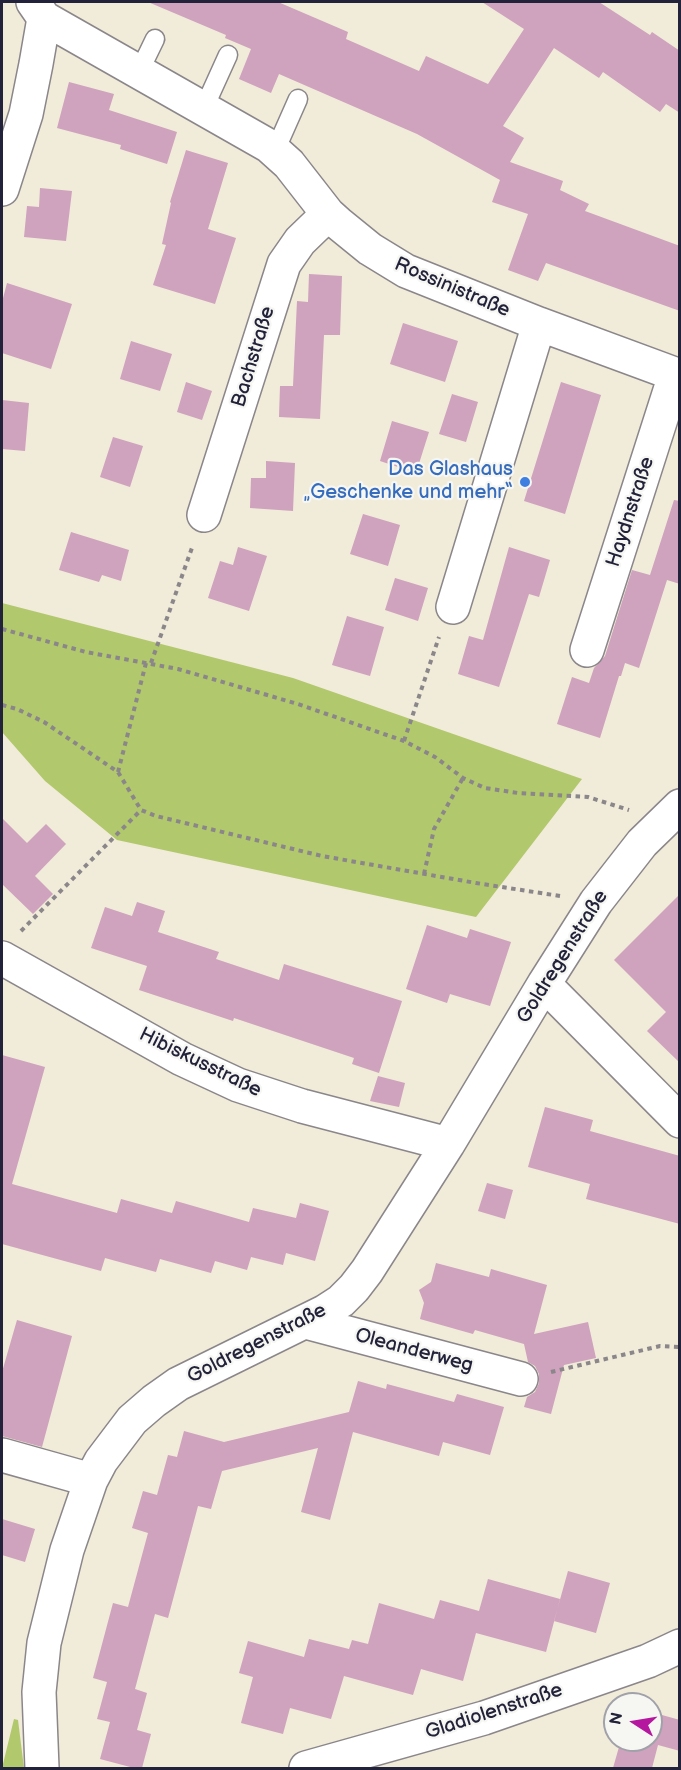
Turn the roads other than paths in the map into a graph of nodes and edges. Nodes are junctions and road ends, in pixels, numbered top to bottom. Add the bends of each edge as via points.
1 (39, 10) edge
2 (155, 39) dead end
3 (228, 55) dead end
4 (139, 72) junction
5 (298, 99) dead end
6 (204, 108) junction
7 (275, 151) junction
8 (2, 189) edge
9 (328, 214) junction
10 (539, 324) junction
11 (677, 376) edge
12 (204, 515) road end
13 (453, 607) road end
14 (587, 650) dead end
15 (670, 815) edge
16 (10, 946) edge
17 (544, 984) junction
18 (680, 1121) edge
19 (448, 1144) junction
20 (306, 1322) junction
21 (521, 1379) road end
22 (2, 1455) edge
23 (91, 1480) junction
24 (680, 1646) edge
25 (42, 1768) edge
26 (306, 1768) edge

1 - 4 street, Rossinistraße
1 - 8 street via 26,114
2 - 4 lane
3 - 6 lane
4 - 6 street, Rossinistraße
5 - 7 lane
6 - 7 street, Rossinistraße
7 - 9 street, Rossinistraße via 290,164
9 - 10 street, Rossinistraße via 359,242 406,272
9 - 12 street, Bachstraße via 294,248 280,273
10 - 11 street, Rossinistraße
10 - 13 street
11 - 14 street, Haydnstraße
15 - 17 street, Goldregenstraße via 596,902
16 - 19 street, Hibiskusstraße via 182,1059 238,1085
17 - 18 street
17 - 19 street, Goldregenstraße
19 - 20 street, Goldregenstraße via 354,1288 341,1301
20 - 21 street, Oleanderweg
20 - 23 street, Goldregenstraße via 208,1368 154,1401 114,1441
22 - 23 street
23 - 25 street, Goldregenstraße via 67,1550 44,1643 39,1692
24 - 26 street, Gladiolenstraße via 648,1661 484,1718

